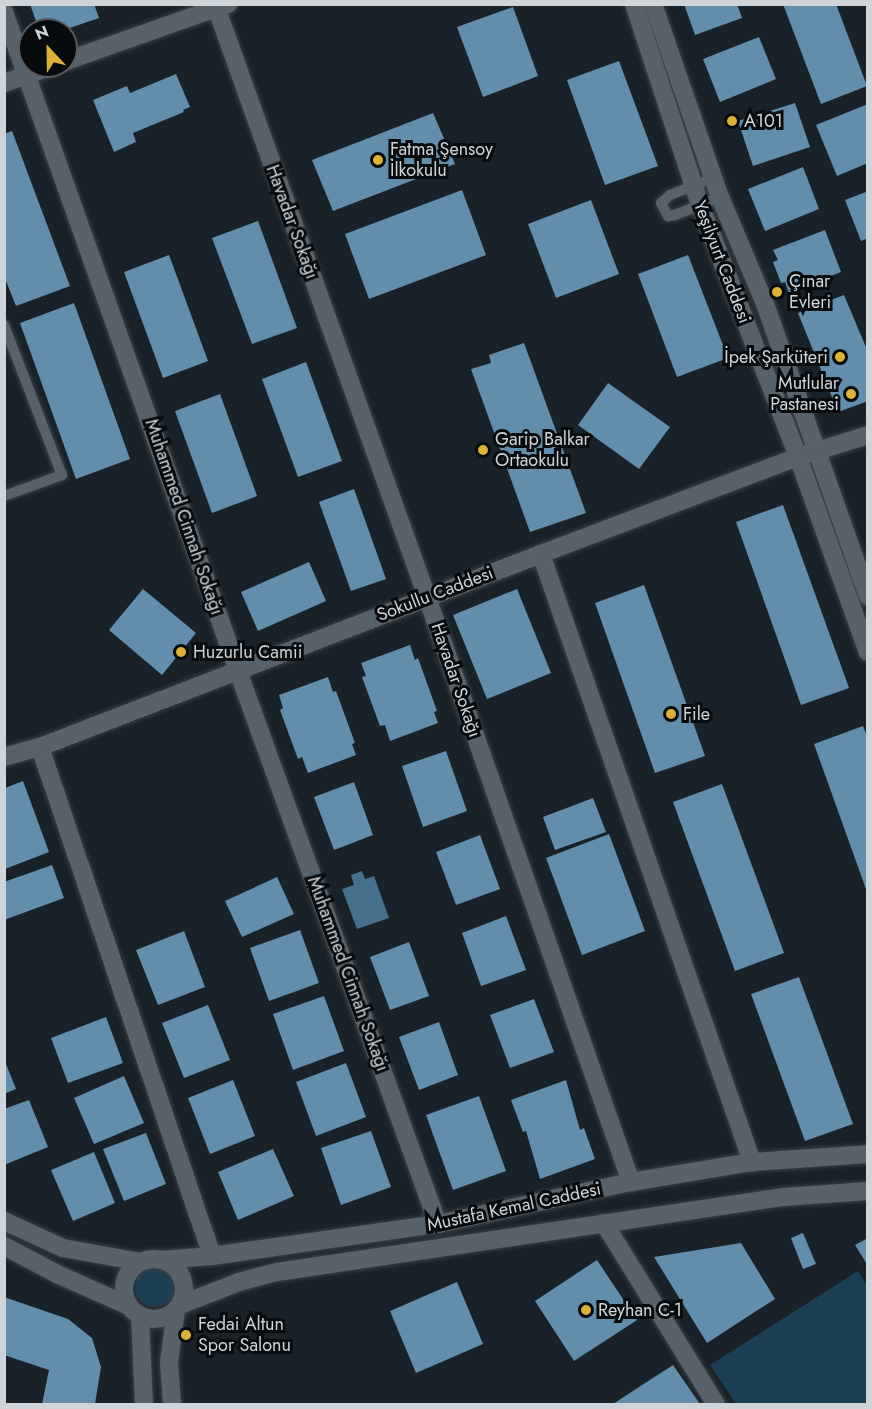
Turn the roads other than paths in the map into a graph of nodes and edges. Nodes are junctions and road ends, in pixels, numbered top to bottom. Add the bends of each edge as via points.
1 (634, 4) edge
2 (653, 4) edge
3 (220, 6) edge
4 (4, 12) edge
5 (18, 54) edge
6 (78, 57) edge
7 (26, 78) edge
8 (713, 178) junction
9 (693, 184) junction
10 (720, 197) junction
11 (700, 206) junction
12 (4, 325) edge
13 (867, 435) edge
14 (817, 450) junction
15 (798, 457) junction
16 (4, 496) edge
17 (541, 554) junction
18 (867, 596) edge
19 (427, 597) junction
20 (867, 652) edge
21 (237, 671) junction
22 (40, 747) junction
23 (4, 757) edge
24 (867, 1154) edge
25 (752, 1161) junction
26 (631, 1182) junction
27 (867, 1191) edge
28 (4, 1221) edge
29 (604, 1222) junction
30 (438, 1224) junction
31 (4, 1246) edge
32 (212, 1256) junction
33 (160, 1260) junction
34 (141, 1262) junction
35 (178, 1307) junction
36 (135, 1311) junction
37 (144, 1404) edge
38 (172, 1404) edge
39 (716, 1404) edge

1 - 9 street, Yeşilyurt Caddesi
2 - 8 street, Yeşilyurt Caddesi
3 - 6 street
3 - 19 street, Havadar Sokağı
4 - 5 street, Muhammed Cinnah Sokağı
7 - 21 street, Muhammed Cinnah Sokağı
8 - 9 lane
8 - 10 street, Yeşilyurt Caddesi
9 - 11 street, Yeşilyurt Caddesi
9 - 11 lane via 663,198 661,203 668,216
10 - 11 lane
10 - 14 street, Yeşilyurt Caddesi via 764,301
11 - 15 street, Yeşilyurt Caddesi
12 - 16 lane via 62,475
13 - 14 street, Sokullu Caddesi
14 - 15 street, Sokullu Caddesi
14 - 18 street, Yeşilyurt Caddesi
15 - 17 street, Sokullu Caddesi
15 - 20 street, Yeşilyurt Caddesi
17 - 19 street, Sokullu Caddesi
17 - 25 street
19 - 21 street, Sokullu Caddesi
19 - 26 street, Havadar Sokağı
21 - 22 street, Sokullu Caddesi
21 - 30 street, Muhammed Cinnah Sokağı
22 - 23 street, Sokullu Caddesi
22 - 32 street
24 - 25 street, Mustafa Kemal Caddesi
25 - 26 street, Mustafa Kemal Caddesi
26 - 30 street, Mustafa Kemal Caddesi
27 - 29 street, Mustafa Kemal Caddesi via 783,1197
28 - 34 street via 63,1248
29 - 35 street, Mustafa Kemal Caddesi via 277,1272 239,1282
29 - 39 street
30 - 32 street, Mustafa Kemal Caddesi
31 - 36 street
32 - 33 street, Mustafa Kemal Caddesi
33 - 34 street
33 - 35 street via 182,1277 184,1296
34 - 36 street via 124,1284 124,1294
35 - 36 street via 158,1319
35 - 38 street via 169,1362
36 - 37 street

